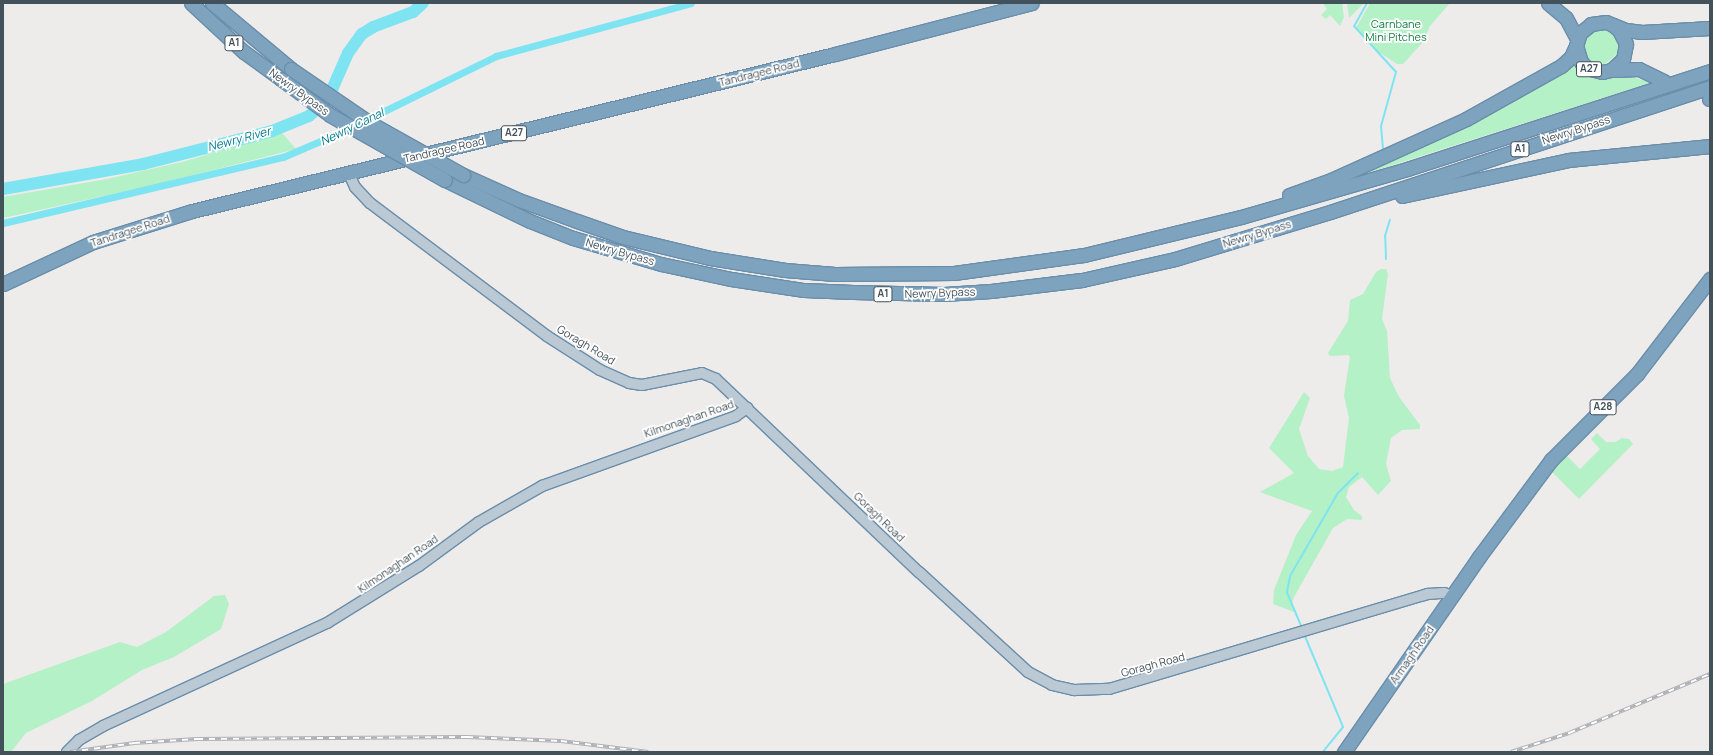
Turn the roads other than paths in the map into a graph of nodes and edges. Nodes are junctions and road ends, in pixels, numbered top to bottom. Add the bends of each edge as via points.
1 (191, 3) edge
2 (212, 3) edge
3 (1032, 3) edge
4 (1548, 3) edge
5 (1566, 18) junction
6 (1592, 24) junction
7 (1613, 25) junction
8 (1710, 28) edge
9 (1576, 43) junction
10 (1626, 44) junction
11 (1639, 69) junction
12 (1610, 70) junction
13 (1710, 71) edge
14 (1664, 81) dead end
15 (1710, 95) edge
16 (1710, 146) edge
17 (348, 172) junction
18 (1330, 212) junction
19 (1201, 228) junction
20 (3, 284) edge
21 (1708, 286) edge
22 (747, 408) junction
23 (1453, 596) junction
24 (67, 752) edge
25 (1344, 752) edge

1 - 18 highway, Newry Bypass / A1, bridge via 244,52 337,119 445,180 530,222 580,240 661,264 731,279 804,290 894,294 991,291 1082,280 1175,259
2 - 19 highway, Newry Bypass / A1, bridge via 291,69 370,124 463,175 562,216 661,247 746,264 835,274 954,273 1084,255
3 - 17 highway, Tandragee Road / A27 via 835,54
4 - 5 highway, A27
5 - 6 highway, A27
5 - 9 highway, A27
6 - 7 highway, A27 via 1606,22
6 - 9 highway via 1585,27
7 - 8 highway via 1642,32
7 - 10 highway via 1619,30
9 - 12 highway, A27 via 1581,62 1587,68 1602,72
9 - 19 highway via 1571,57 1561,66 1466,119 1331,180
10 - 11 highway
10 - 12 highway, A27 via 1623,59
11 - 12 highway, A27
11 - 14 highway, A27
13 - 19 highway, Newry Bypass / A1 via 1407,169
15 - 18 highway, Newry Bypass / A1
16 - 18 highway via 1561,162
17 - 20 highway, Tandragee Road / A27 via 127,231 86,245
17 - 22 street, Goragh Road via 355,187 370,204 546,336 600,370 642,385 706,374 721,383
21 - 23 highway, Armagh Road / A28 via 1637,374 1551,460
22 - 23 street, Goragh Road via 1028,672 1052,685 1074,690 1109,689 1428,594 1444,593
22 - 24 street, Kilmonaghan Road via 736,416 542,486 479,522 420,566 327,623 120,717 75,744
23 - 25 highway, Armagh Road / A28

